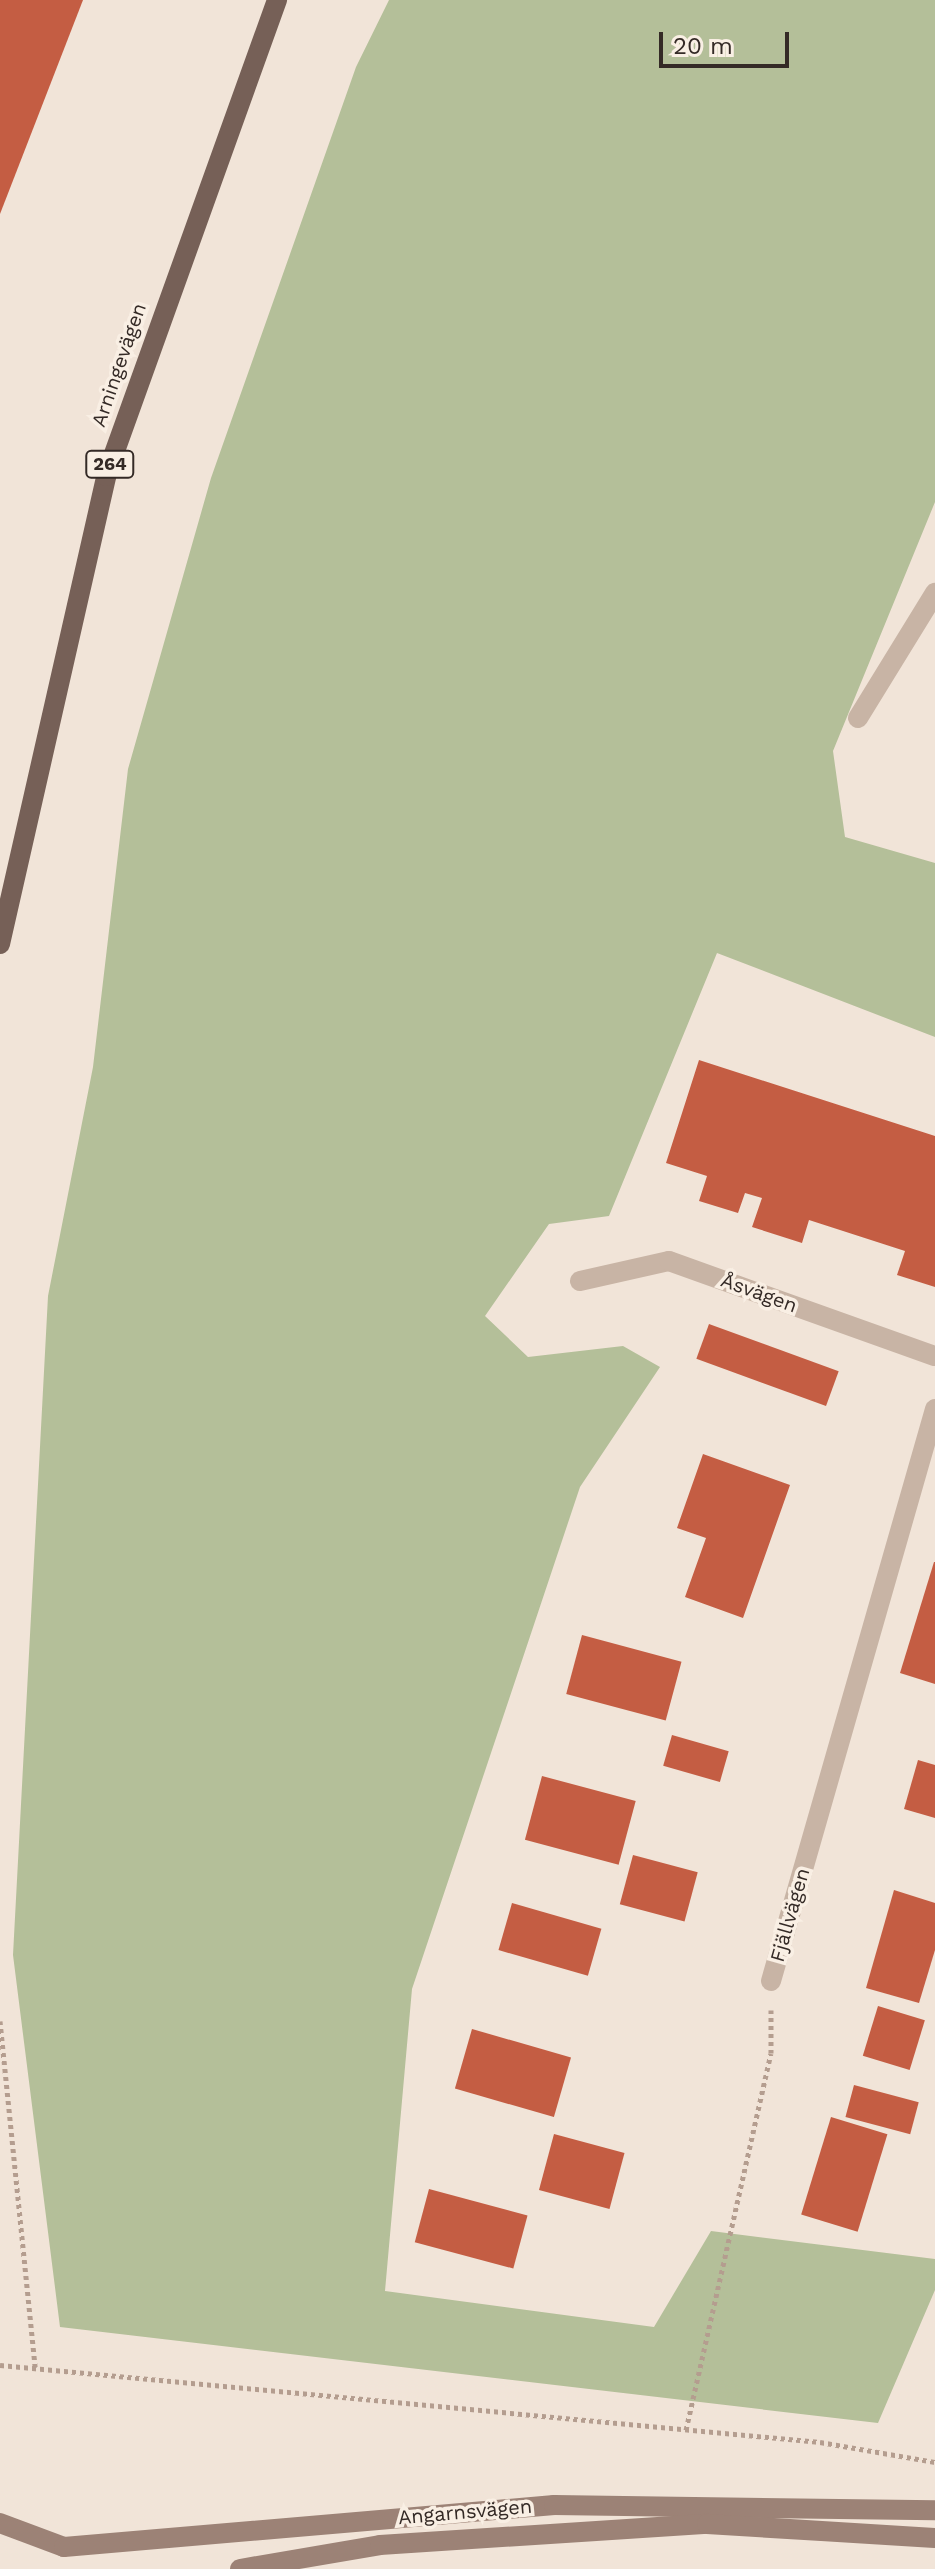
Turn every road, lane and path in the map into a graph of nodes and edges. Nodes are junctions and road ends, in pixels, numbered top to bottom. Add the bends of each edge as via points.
1 (277, 0) edge
2 (935, 593) edge
3 (858, 718) dead end
4 (0, 944) edge
5 (580, 1281) dead end
6 (935, 1356) edge
7 (935, 1409) edge
8 (771, 1981) joint
9 (0, 2021) edge
10 (0, 2365) edge
11 (35, 2367) junction
12 (686, 2430) junction
13 (935, 2462) edge
14 (935, 2510) edge
15 (0, 2523) edge
16 (935, 2538) edge
17 (240, 2569) edge

1 - 4 main road, Arningevägen / 264 via 106,476
2 - 3 street
5 - 6 street, Åsvägen via 669,1261
7 - 8 street, Fjällvägen
8 - 12 path, Fjällvägen via 771,2053
9 - 11 path
10 - 11 path
11 - 12 path
12 - 13 path via 820,2442
14 - 15 main road, Angarnsvägen via 554,2505 64,2547
16 - 17 main road, Angarnsvägen via 707,2524 380,2545

